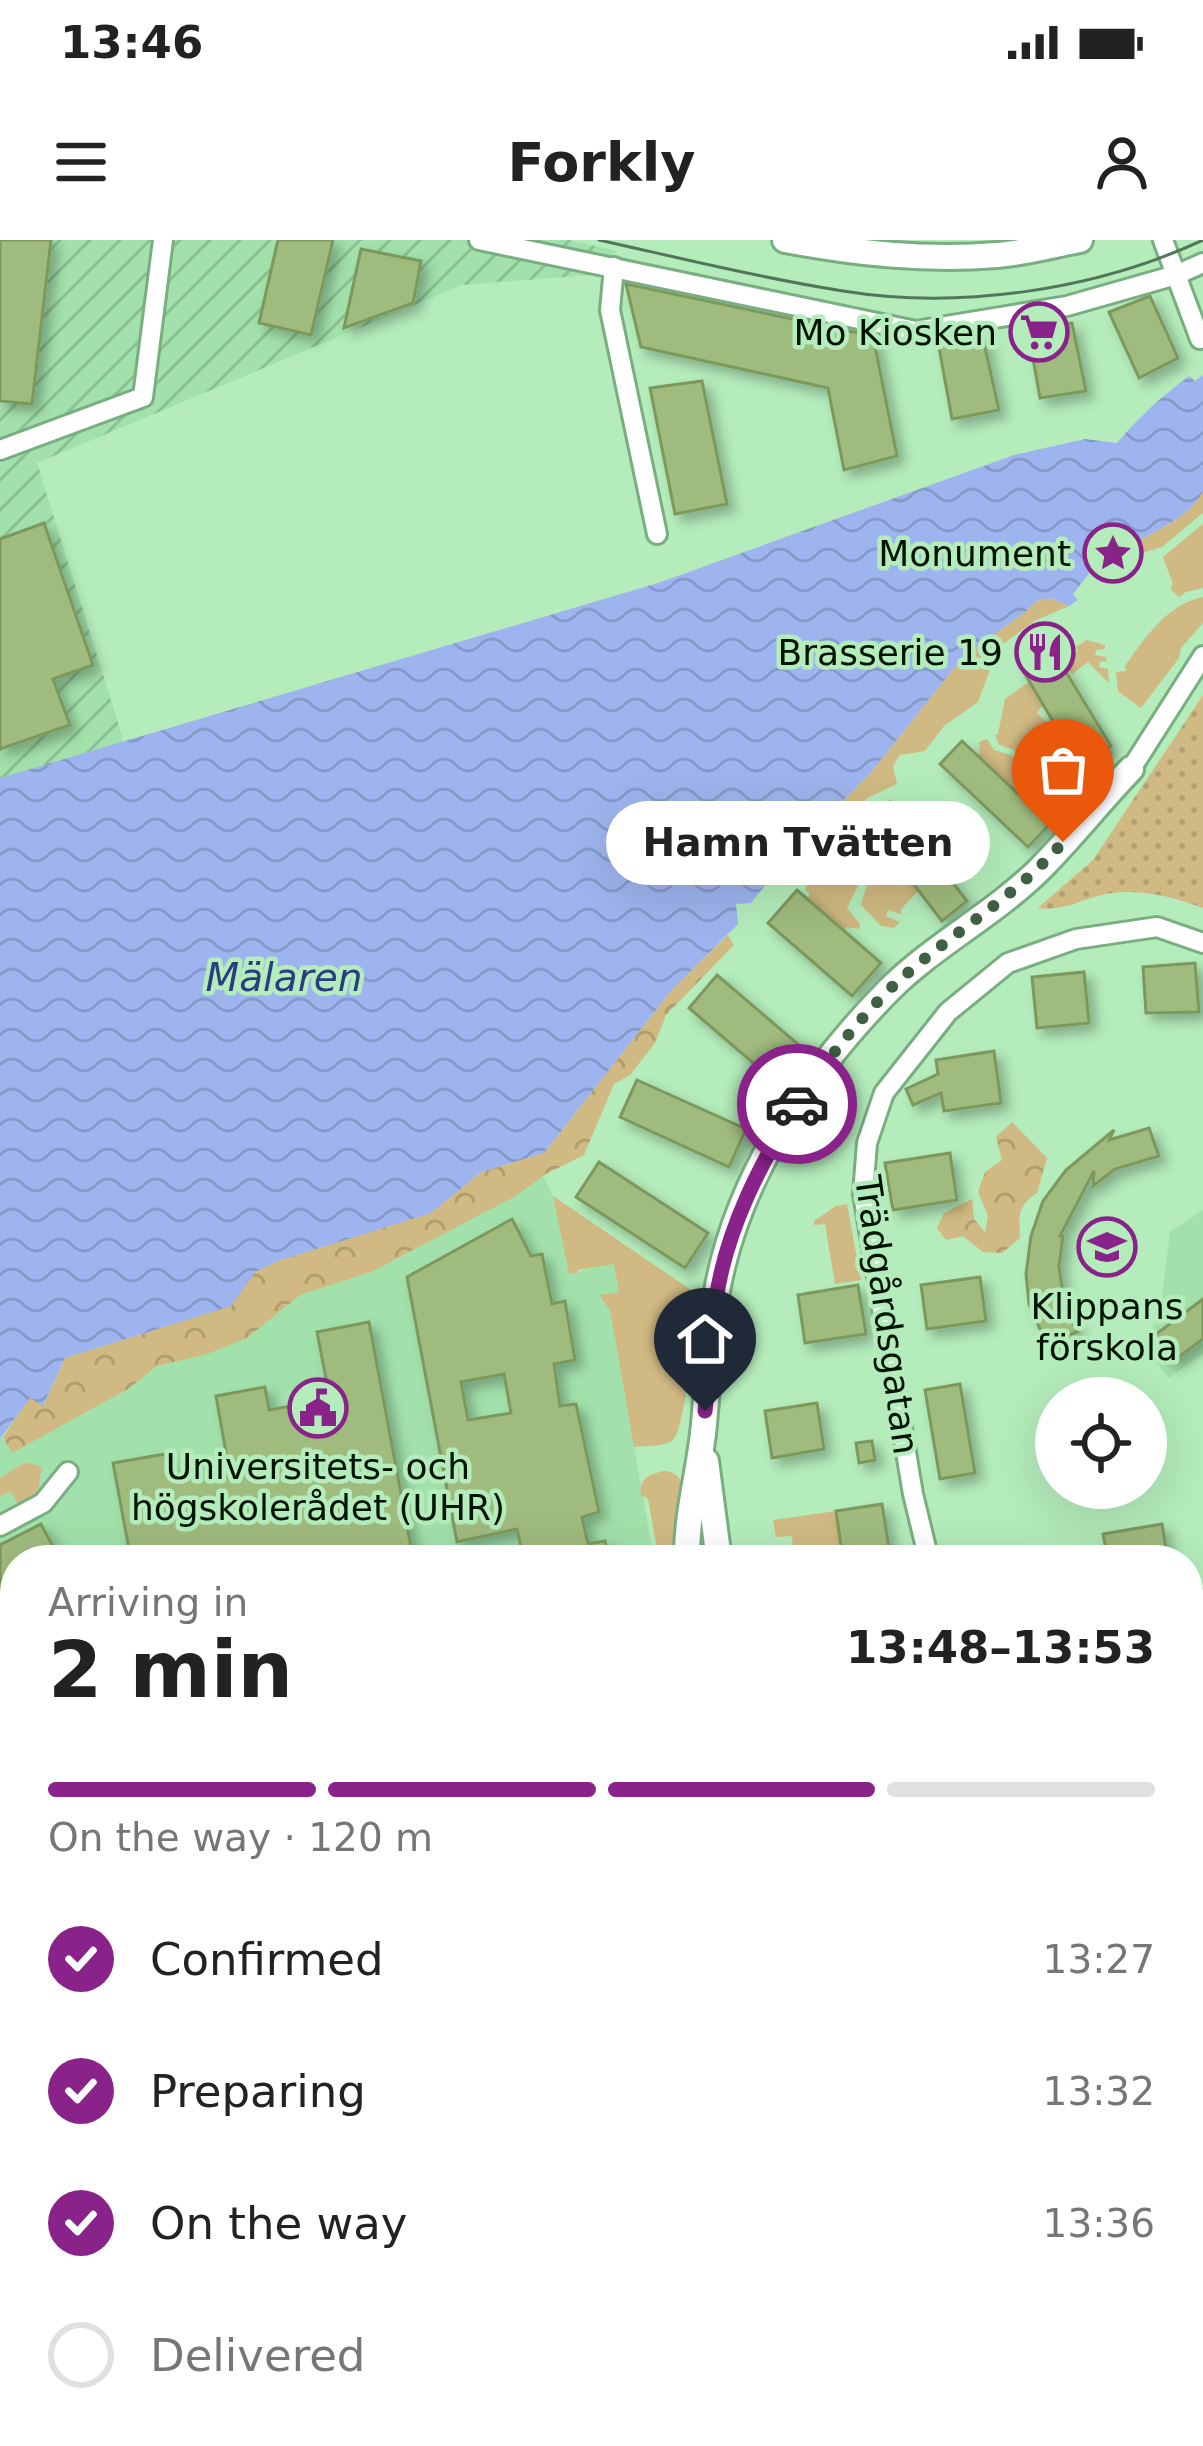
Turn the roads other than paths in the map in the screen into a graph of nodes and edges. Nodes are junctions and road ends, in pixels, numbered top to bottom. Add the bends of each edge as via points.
1 (163, 240) edge
2 (479, 240) edge
3 (785, 240) edge
4 (1080, 240) edge
5 (1163, 240) edge
6 (839, 245) edge
7 (1203, 263) edge
8 (614, 267) junction
9 (1176, 275) junction
10 (1200, 339) dead end
11 (0, 450) edge
12 (657, 534) dead end
13 (1203, 656) edge
14 (1131, 769) joint
15 (1203, 943) edge
16 (703, 1435) junction
17 (68, 1472) dead end
18 (0, 1526) edge
19 (686, 1545) edge
20 (717, 1545) edge
21 (925, 1545) edge

1 - 11 street via 143,397
2 - 8 street
3 - 6 street
4 - 6 street via 1001,255 912,258
5 - 9 street
7 - 9 street
8 - 9 street via 916,331 1067,306
8 - 12 street via 610,310
9 - 10 street
13 - 14 street
14 - 16 street via 1038,872 890,989 797,1103 730,1239 716,1296
15 - 21 street, Trädgårdsgatan via 1157,927 1076,939 1007,963 948,1012 884,1093 867,1143 863,1194
16 - 19 street
16 - 20 street
17 - 18 street via 43,1503

